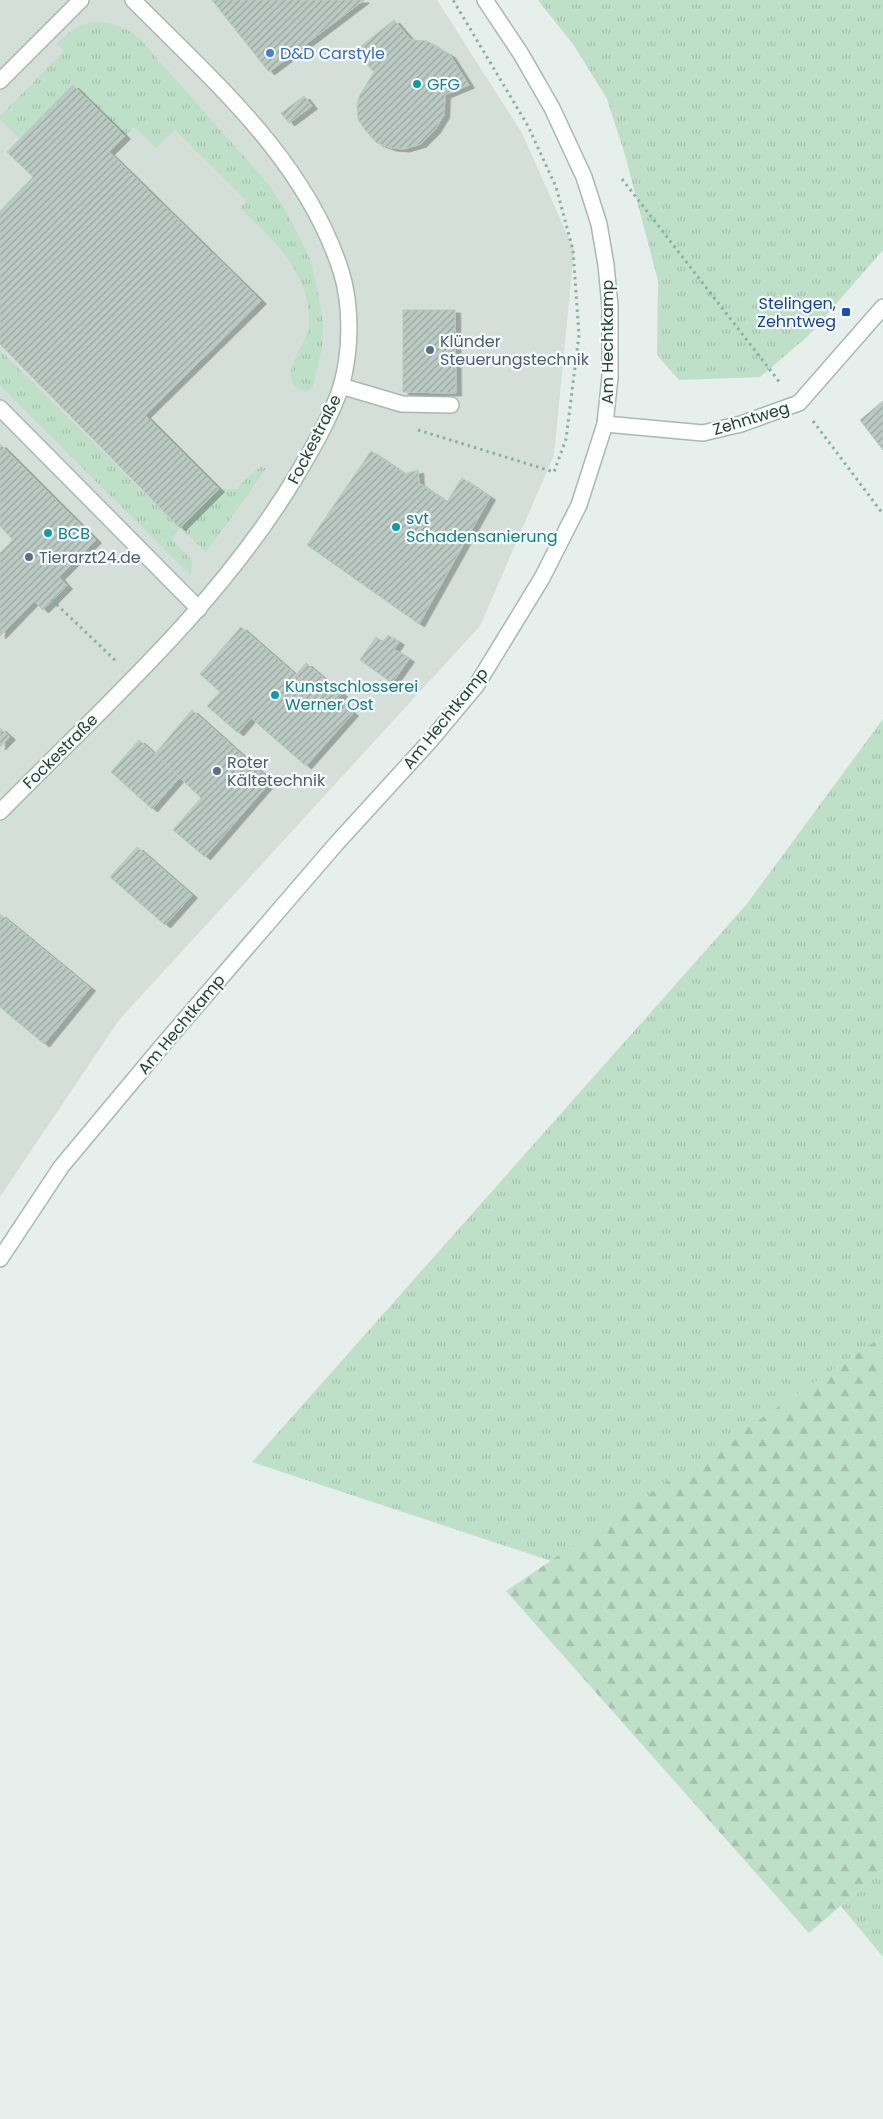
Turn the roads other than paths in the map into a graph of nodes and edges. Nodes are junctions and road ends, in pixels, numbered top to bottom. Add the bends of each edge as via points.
1 (81, 0) edge
2 (133, 0) edge
3 (485, 0) edge
4 (0, 81) edge
5 (883, 307) edge
6 (341, 386) junction
7 (451, 405) dead end
8 (0, 408) edge
9 (605, 424) junction
10 (199, 609) junction
11 (0, 812) edge
12 (0, 1259) edge

1 - 4 street
2 - 6 street, Fockestraße via 259,129 308,199 341,274 348,313 347,350
3 - 9 street, Am Hechtkamp via 552,108 584,177 599,224 610,306 610,377
5 - 9 street, Zehntweg via 799,403 741,424 703,433
6 - 7 street via 402,404
6 - 10 street, Fockestraße via 306,459 281,501
8 - 10 street
9 - 12 street, Am Hechtkamp via 579,505 565,535 476,686 323,859 61,1167
10 - 11 street, Fockestraße

